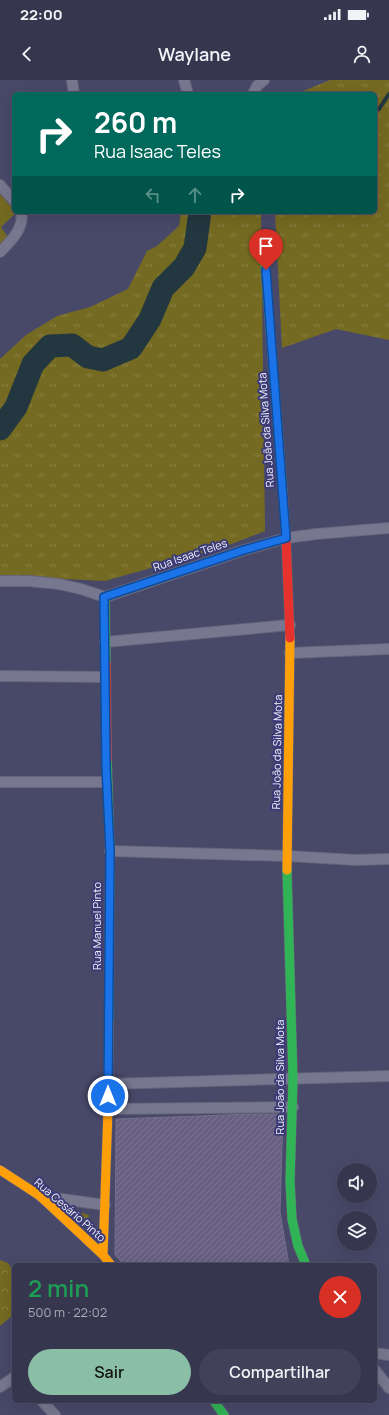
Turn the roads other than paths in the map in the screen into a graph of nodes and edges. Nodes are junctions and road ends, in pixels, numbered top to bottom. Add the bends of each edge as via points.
1 (72, 80) edge
2 (184, 80) edge
3 (264, 80) edge
4 (74, 92) edge
5 (187, 92) edge
6 (255, 92) edge
7 (0, 185) edge
8 (12, 197) edge
9 (22, 214) edge
10 (263, 239) dead end
11 (0, 252) edge
12 (389, 528) edge
13 (286, 538) junction
14 (0, 581) edge
15 (104, 597) junction
16 (290, 625) junction
17 (104, 642) junction
18 (389, 649) edge
19 (290, 653) junction
20 (0, 676) edge
21 (105, 677) junction
22 (0, 782) edge
23 (107, 782) junction
24 (110, 851) junction
25 (287, 856) junction
26 (389, 859) edge
27 (389, 1076) edge
28 (293, 1079) junction
29 (108, 1084) junction
30 (293, 1107) junction
31 (108, 1109) junction
32 (0, 1170) edge
33 (40, 1196) junction
34 (105, 1205) junction
35 (104, 1255) junction
36 (110, 1263) edge
37 (305, 1263) edge
38 (377, 1353) edge
39 (389, 1355) edge
40 (377, 1373) edge
41 (12, 1378) edge
42 (0, 1386) edge
43 (389, 1388) edge
44 (44, 1403) edge
45 (215, 1403) edge
46 (55, 1415) edge
47 (224, 1415) edge

1 - 4 street
2 - 5 street
3 - 6 street
7 - 8 street
9 - 11 street via 21,224 16,233
10 - 13 street, Rua João da Silva Mota
12 - 13 street, Rua Isaac Teles
13 - 15 street, Rua Isaac Teles
13 - 16 street, Rua João da Silva Mota
14 - 15 street via 59,584
15 - 17 street, Rua Manuel Pinto
16 - 17 street
16 - 19 street, Rua João da Silva Mota
17 - 21 street, Rua Manuel Pinto
18 - 19 street
19 - 25 street, Rua João da Silva Mota
20 - 21 street
21 - 23 street, Rua Manuel Pinto
22 - 23 street
23 - 24 street, Rua Manuel Pinto
24 - 25 street
24 - 29 street, Rua Manuel Pinto
25 - 26 street
25 - 28 street, Rua João da Silva Mota
27 - 28 street
28 - 29 street
28 - 30 street, Rua João da Silva Mota
29 - 31 street, Rua Manuel Pinto
30 - 31 street
30 - 37 street, Rua João da Silva Mota via 290,1181 292,1219
31 - 34 street, Rua Manuel Pinto
32 - 33 street, Rua Cesário Pinto
33 - 34 street
33 - 35 street, Rua Cesário Pinto
34 - 35 street, Rua Manuel Pinto
35 - 36 street, Rua Cesário Pinto
38 - 39 street
40 - 43 street
41 - 42 street
44 - 46 street
45 - 47 street

